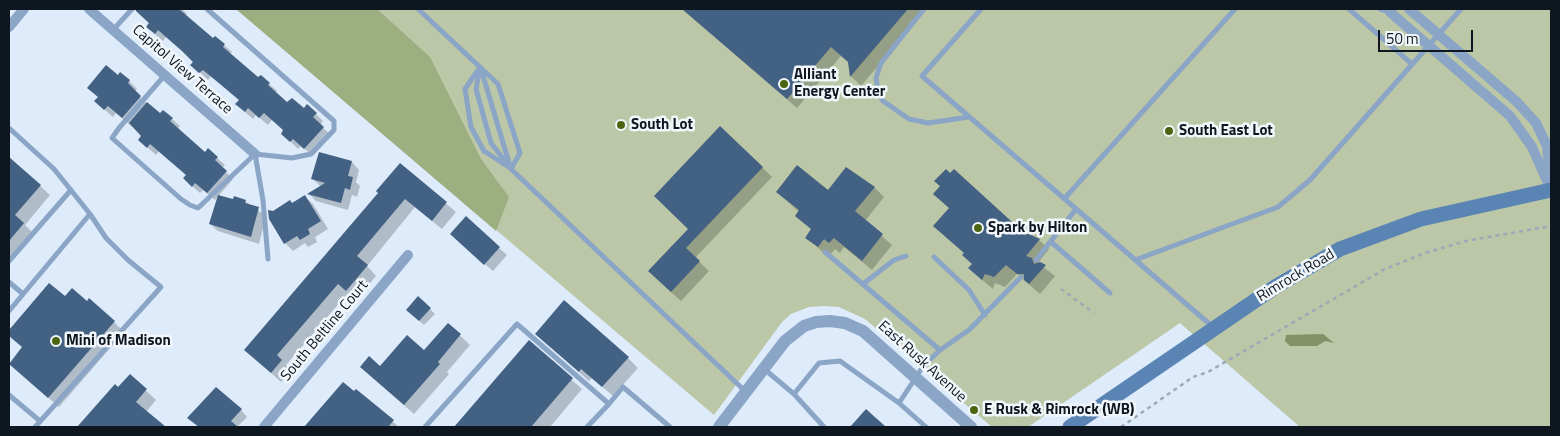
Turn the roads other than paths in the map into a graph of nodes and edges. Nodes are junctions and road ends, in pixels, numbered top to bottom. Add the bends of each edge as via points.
1 (24, 9) edge
2 (89, 9) edge
3 (132, 9) edge
4 (207, 9) edge
5 (418, 9) edge
6 (924, 9) edge
7 (981, 9) edge
8 (1234, 9) edge
9 (1349, 9) edge
10 (1409, 9) edge
11 (1385, 10) edge
12 (1456, 10) edge
13 (9, 26) edge
14 (114, 30) junction
15 (1438, 33) junction
16 (1429, 45) junction
17 (1412, 64) junction
18 (480, 67) junction
19 (165, 75) junction
20 (969, 117) junction
21 (9, 128) edge
22 (255, 154) junction
23 (511, 169) junction
24 (71, 190) junction
25 (1551, 190) edge
26 (1064, 199) junction
27 (1076, 209) junction
28 (90, 214) junction
29 (1051, 242) junction
30 (825, 252) dead end
31 (408, 255) dead end
32 (906, 256) dead end
33 (934, 257) dead end
34 (268, 259) dead end
35 (1036, 260) dead end
36 (1135, 260) junction
37 (9, 261) edge
38 (1021, 278) dead end
39 (9, 282) edge
40 (863, 284) junction
41 (1110, 293) dead end
42 (23, 294) junction
43 (9, 311) edge
44 (985, 315) junction
45 (1214, 328) junction
46 (940, 350) junction
47 (763, 368) junction
48 (915, 376) junction
49 (746, 391) junction
50 (794, 394) junction
51 (9, 395) edge
52 (899, 403) junction
53 (609, 404) junction
54 (40, 421) junction
55 (35, 427) edge
56 (264, 427) edge
57 (425, 427) edge
58 (587, 427) edge
59 (670, 427) edge
60 (719, 427) edge
61 (824, 427) edge
62 (926, 427) edge
63 (971, 427) edge
64 (1070, 427) edge

1 - 13 street
2 - 14 street, Capitol View Terrace
3 - 14 lane
4 - 22 lane via 334,121 334,130 311,154 292,158
5 - 18 lane
6 - 20 lane via 880,64 876,78 878,92 883,101 909,119 928,123
7 - 20 lane via 922,76
8 - 26 lane
9 - 17 lane
10 - 15 street
11 - 16 street
12 - 15 lane
14 - 19 street, Capitol View Terrace
15 - 16 lane
15 - 25 street via 1517,102 1536,124 1547,146
16 - 17 lane
16 - 25 street via 1510,116 1519,127
17 - 36 lane via 1310,180 1278,207
18 - 23 lane
18 - 23 lane via 476,89 491,144
18 - 23 lane via 498,84 507,109 520,153
18 - 23 lane via 465,89 471,127 484,151
19 - 22 street, Capitol View Terrace
19 - 22 lane via 112,138 181,199 198,208
20 - 26 lane
21 - 24 lane via 54,169
22 - 34 lane
23 - 49 lane
24 - 28 lane
24 - 37 lane
25 - 45 main road, Rimrock Road via 1421,219 1340,249 1275,286
26 - 27 lane
27 - 29 lane
27 - 36 lane
28 - 42 lane
28 - 54 lane via 106,238 161,287
29 - 35 lane
29 - 41 lane
30 - 40 lane
31 - 56 street, South Beltline Court
32 - 40 lane via 894,260
33 - 44 lane via 968,290
36 - 45 lane
38 - 44 lane
39 - 42 lane
40 - 46 lane
42 - 43 lane
44 - 46 lane
45 - 64 main road, Rimrock Road
46 - 48 lane
47 - 48 street, East Rusk Avenue via 795,332 816,322 830,321 862,331
47 - 49 street, East Rusk Avenue
47 - 50 lane
48 - 52 lane via 910,390
48 - 63 street, East Rusk Avenue
49 - 60 street, East Rusk Avenue
50 - 52 lane via 819,363 840,361
50 - 61 lane
51 - 54 lane
52 - 62 lane
53 - 57 lane via 517,324
53 - 58 lane
53 - 59 lane via 623,387
54 - 55 lane

